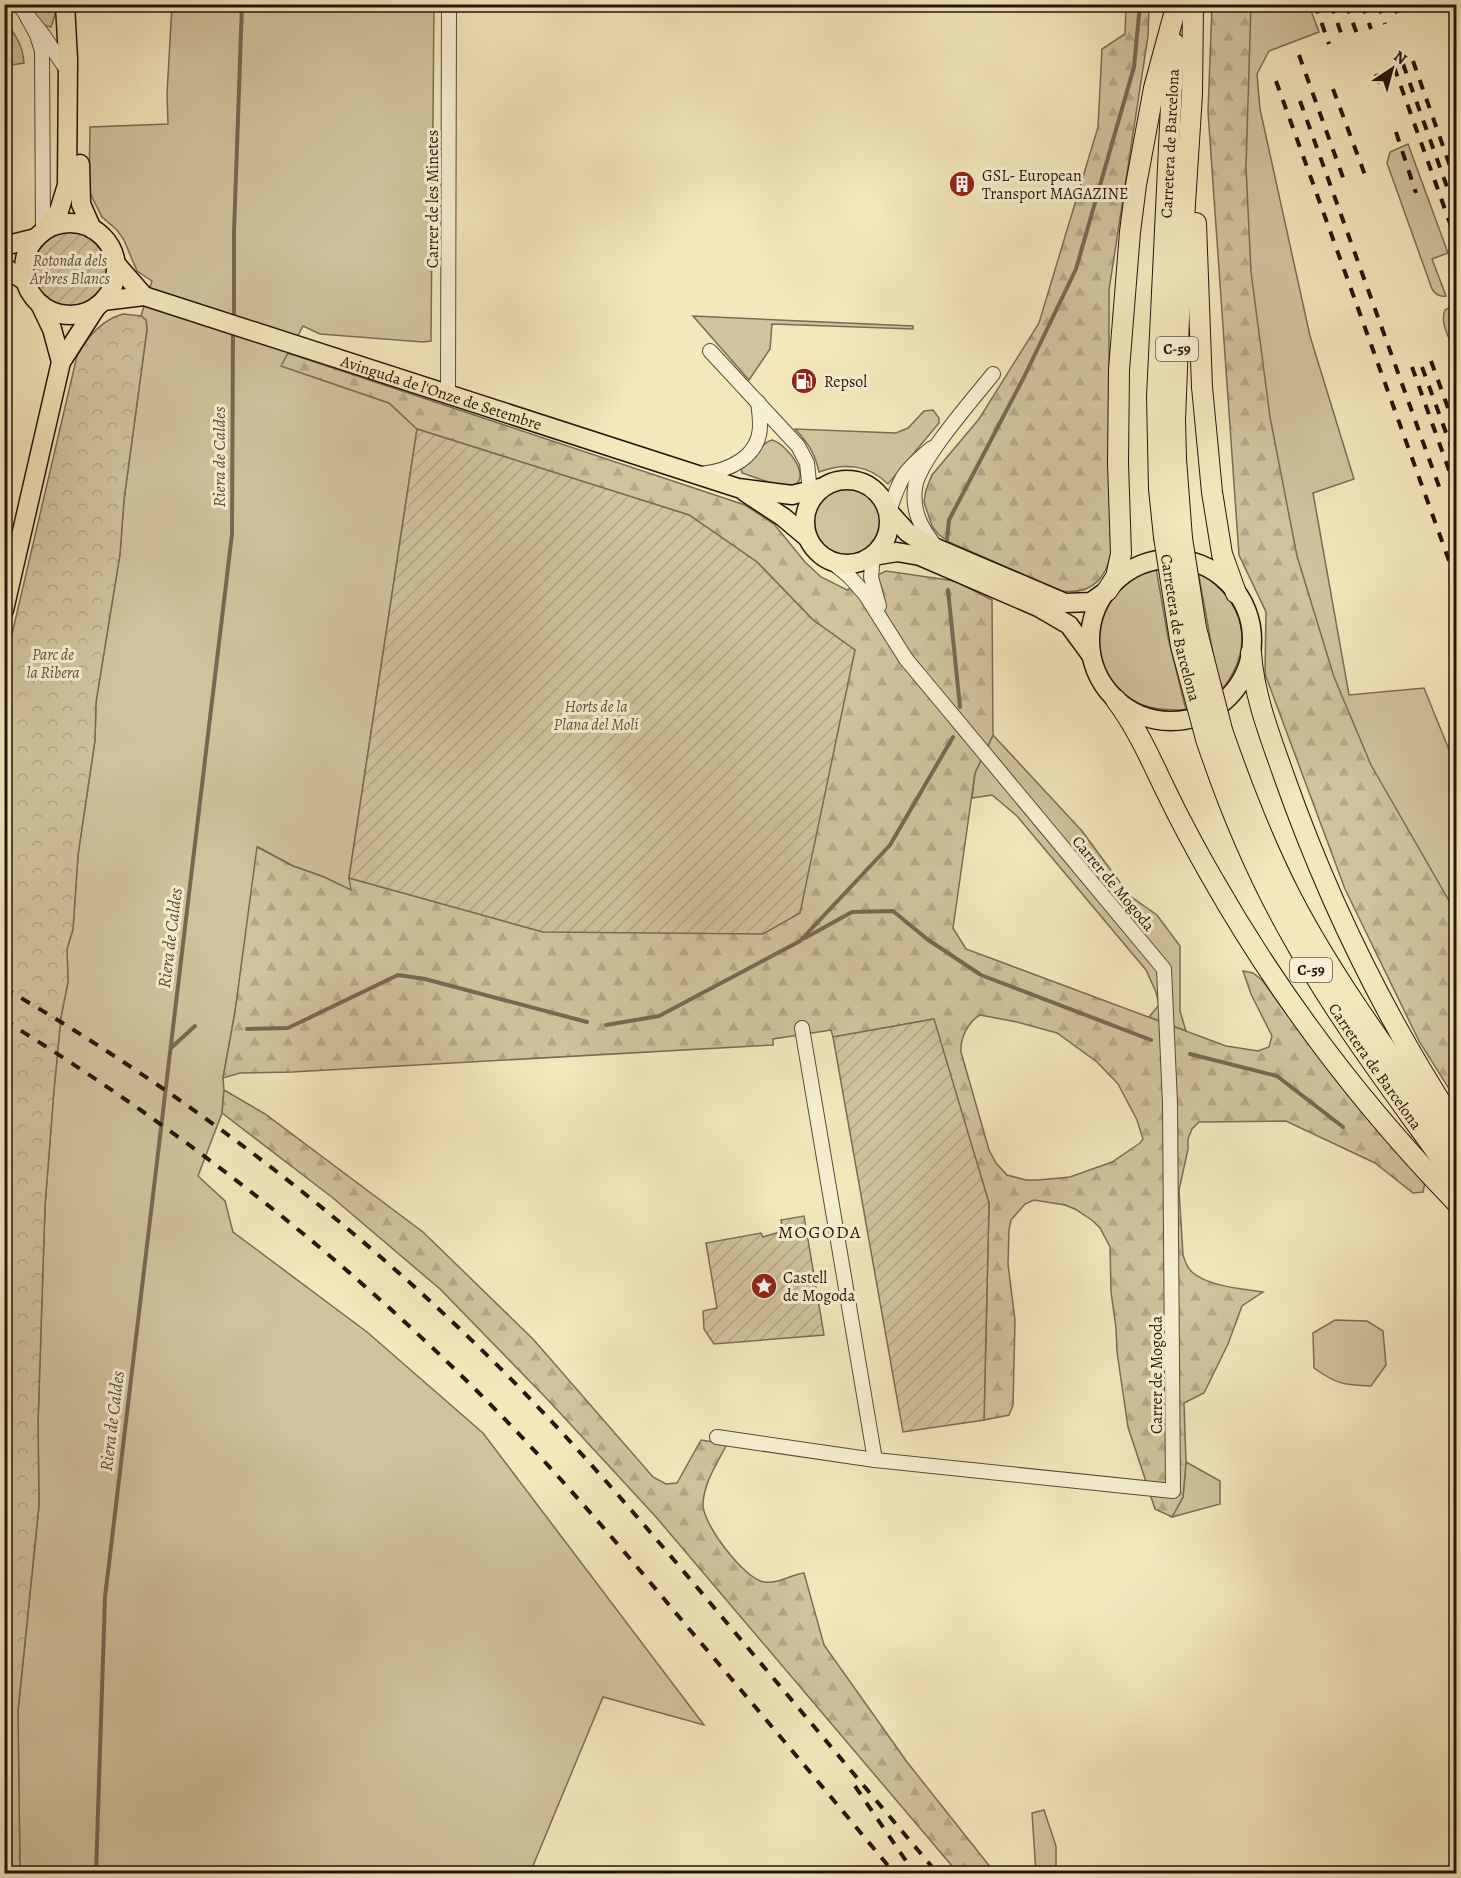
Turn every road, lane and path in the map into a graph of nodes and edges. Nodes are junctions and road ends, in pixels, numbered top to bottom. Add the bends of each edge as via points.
1 (449, 4) edge
2 (1182, 5) edge
3 (73, 6) edge
4 (22, 10) edge
5 (68, 64) junction
6 (1189, 160) junction
7 (92, 229) junction
8 (40, 234) junction
9 (4, 246) edge
10 (116, 264) junction
11 (4, 267) edge
12 (26, 281) junction
13 (144, 296) junction
14 (40, 304) junction
15 (100, 304) junction
16 (710, 351) dead end
17 (61, 362) junction
18 (993, 374) dead end
19 (448, 394) junction
20 (758, 402) junction
21 (940, 441) junction
22 (695, 474) junction
23 (738, 488) junction
24 (815, 490) junction
25 (889, 512) junction
26 (808, 538) junction
27 (1173, 538) junction
28 (938, 549) junction
29 (873, 556) junction
30 (831, 561) junction
31 (1107, 591) junction
32 (1236, 593) junction
33 (4, 610) edge
34 (883, 620) junction
35 (1251, 653) junction
36 (1091, 655) junction
37 (1116, 700) junction
38 (1214, 735) junction
39 (802, 1028) dead end
40 (1456, 1126) edge
41 (1456, 1147) edge
42 (1456, 1179) edge
43 (1456, 1202) edge
44 (717, 1437) dead end
45 (875, 1460) junction

1 - 19 street, Carrer de les Minetes
2 - 6 highway, Carretera de Barcelona / C-59 via 1192,94
2 - 27 highway, Carretera de Barcelona / C-59 via 1157,397 1159,477
2 - 31 highway via 1154,88 1136,185 1119,370 1121,554 1116,577
3 - 5 main road
3 - 7 main road via 80,195
4 - 5 street
4 - 8 street via 42,51
5 - 8 main road via 67,185 58,211
6 - 27 highway, Carretera de Barcelona / C-59 via 1181,267
6 - 32 highway via 1212,492 1222,554
7 - 8 main road via 67,223
7 - 10 main road via 111,247
8 - 9 main road
8 - 12 main road via 26,254
10 - 13 main road
10 - 15 main road via 112,288
11 - 12 main road
12 - 14 main road
13 - 15 main road, Avinguda de l'Onze de Setembre
13 - 19 main road, Avinguda de l'Onze de Setembre
14 - 15 main road via 74,315
14 - 17 main road
15 - 17 main road
16 - 20 street
17 - 33 main road
18 - 21 street
19 - 22 main road, Avinguda de l'Onze de Setembre
20 - 22 street via 759,436 749,455 714,473
20 - 24 street via 804,455
21 - 25 street via 904,473
21 - 28 street via 920,474 914,499 922,530
22 - 23 main road, Avinguda de l'Onze de Setembre
23 - 24 main road, Avinguda de l'Onze de Setembre via 785,495
23 - 26 main road, Avinguda de l'Onze de Setembre
24 - 25 main road via 833,481 862,482 875,489
24 - 26 main road via 805,514
25 - 28 main road via 907,532
25 - 29 main road via 887,538
26 - 30 main road
27 - 38 highway, Carretera de Barcelona / C-59, bridge via 1179,635
28 - 31 main road via 1065,603 1091,602
29 - 30 main road via 851,564
29 - 34 street, Carrer de Mogoda via 871,577
29 - 36 main road via 897,552 920,556 1038,607 1069,625
30 - 34 street, Carrer de Mogoda via 857,584
31 - 32 main road via 1131,570 1171,558 1201,564
31 - 36 main road via 1091,626
32 - 35 main road via 1250,620
34 - 45 street, Carrer de Mogoda via 906,659 1164,969 1170,1103 1173,1491
35 - 37 main road via 1235,690 1204,715 1178,721 1155,720
35 - 40 highway via 1256,688 1272,742 1337,908 1376,988
36 - 37 main road via 1100,679
37 - 43 highway via 1133,722 1210,876 1283,991 1360,1093
38 - 41 highway, Carretera de Barcelona / C-59 via 1315,940
38 - 42 highway, Carretera de Barcelona / C-59 via 1226,796 1252,859 1293,939 1341,1016
39 - 45 street
44 - 45 street

